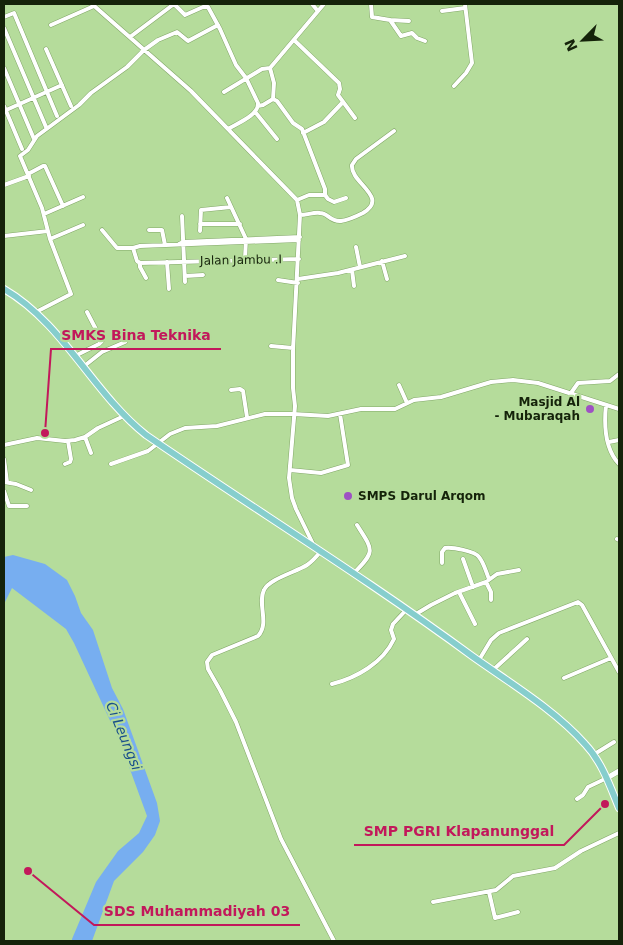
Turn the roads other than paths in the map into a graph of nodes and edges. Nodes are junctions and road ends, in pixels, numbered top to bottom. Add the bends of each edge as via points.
1 (312, 4) edge
2 (324, 4) edge
3 (371, 4) edge
4 (93, 5) edge
5 (465, 6) edge
6 (317, 10) junction
7 (442, 11) dead end
8 (4, 18) edge
9 (390, 20) junction
10 (409, 21) dead end
11 (51, 25) dead end
12 (218, 25) junction
13 (4, 28) edge
14 (130, 37) junction
15 (294, 40) junction
16 (425, 40) dead end
17 (46, 49) dead end
18 (144, 50) junction
19 (4, 68) edge
20 (270, 68) junction
21 (246, 78) junction
22 (62, 86) junction
23 (454, 86) dead end
24 (47, 92) junction
25 (224, 92) dead end
26 (33, 98) junction
27 (273, 99) junction
28 (343, 102) junction
29 (19, 104) junction
30 (71, 106) dead end
31 (258, 106) junction
32 (4, 109) edge
33 (256, 112) junction
34 (58, 116) dead end
35 (355, 118) dead end
36 (46, 127) dead end
37 (228, 129) junction
38 (394, 131) dead end
39 (303, 133) junction
40 (34, 139) dead end
41 (277, 140) dead end
42 (22, 149) dead end
43 (29, 175) junction
44 (4, 184) edge
45 (324, 194) junction
46 (83, 197) dead end
47 (227, 198) dead end
48 (346, 198) dead end
49 (297, 200) junction
50 (63, 206) junction
51 (231, 207) junction
52 (44, 214) junction
53 (300, 215) junction
54 (182, 216) dead end
55 (83, 224) dead end
56 (200, 224) junction
57 (240, 224) junction
58 (102, 230) dead end
59 (149, 230) dead end
60 (48, 231) junction
61 (200, 231) dead end
62 (4, 236) edge
63 (300, 238) junction
64 (50, 239) junction
65 (246, 240) junction
66 (182, 244) junction
67 (164, 245) junction
68 (356, 247) dead end
69 (133, 248) junction
70 (405, 256) dead end
71 (245, 259) junction
72 (299, 259) junction
73 (184, 261) junction
74 (382, 261) junction
75 (167, 262) junction
76 (140, 263) junction
77 (360, 267) junction
78 (352, 270) junction
79 (203, 275) dead end
80 (184, 276) junction
81 (146, 278) dead end
82 (387, 279) dead end
83 (278, 280) dead end
84 (298, 281) junction
85 (185, 282) dead end
86 (354, 286) dead end
87 (169, 288) dead end
88 (4, 289) edge
89 (36, 312) junction
90 (87, 312) dead end
91 (125, 342) dead end
92 (271, 346) dead end
93 (293, 348) junction
94 (74, 356) junction
95 (83, 368) junction
96 (619, 374) edge
97 (399, 385) dead end
98 (231, 390) dead end
99 (570, 393) junction
100 (407, 403) junction
101 (606, 405) junction
102 (619, 409) edge
103 (293, 414) junction
104 (340, 414) junction
105 (124, 416) junction
106 (247, 417) junction
107 (85, 437) junction
108 (619, 440) edge
109 (68, 441) junction
110 (608, 442) junction
111 (157, 443) junction
112 (4, 445) edge
113 (90, 453) dead end
114 (4, 459) edge
115 (65, 464) dead end
116 (111, 464) dead end
117 (619, 464) edge
118 (290, 470) junction
119 (5, 482) edge
120 (4, 490) edge
121 (31, 490) dead end
122 (27, 506) dead end
123 (357, 525) dead end
124 (314, 546) junction
125 (321, 551) junction
126 (463, 559) dead end
127 (442, 563) dead end
128 (519, 570) dead end
129 (354, 573) junction
130 (488, 580) junction
131 (473, 587) junction
132 (459, 592) junction
133 (491, 600) dead end
134 (407, 609) junction
135 (416, 614) junction
136 (475, 624) dead end
137 (527, 639) dead end
138 (611, 658) junction
139 (479, 660) junction
140 (492, 670) junction
141 (619, 672) edge
142 (564, 678) dead end
143 (332, 684) dead end
144 (614, 742) dead end
145 (594, 755) junction
146 (619, 771) edge
147 (607, 778) junction
148 (577, 799) dead end
149 (619, 808) edge
150 (619, 833) edge
151 (489, 892) junction
152 (432, 902) dead end
153 (518, 912) dead end
154 (334, 941) edge

1 - 6 street
2 - 6 street
3 - 9 street via 372,17
4 - 11 street
4 - 14 street
5 - 7 street
5 - 23 street via 472,64
6 - 15 street
8 - 24 street via 14,13
9 - 10 street
9 - 16 street via 401,36 412,32
12 - 14 street via 207,6 185,15 175,4
12 - 18 street via 188,41 177,32
12 - 21 street via 236,65
13 - 26 street
14 - 18 street
15 - 20 street
15 - 28 street via 339,83 338,95
17 - 22 street
18 - 37 street
18 - 43 street via 120,73 37,136 20,156
19 - 29 street
20 - 21 street
20 - 27 street via 274,83
21 - 25 street
21 - 31 street
22 - 24 street
22 - 30 street
24 - 26 street
24 - 34 street
26 - 29 street
26 - 36 street
27 - 31 street
27 - 39 street
28 - 35 street
28 - 39 street via 324,122
29 - 32 street
29 - 40 street
31 - 33 street
32 - 42 street
33 - 37 street
33 - 41 street
37 - 49 street
38 - 53 street via 356,158 352,165 353,176 372,196 369,209 340,221 321,213
39 - 45 street via 323,183
43 - 44 street
43 - 50 street via 45,166
43 - 52 street
45 - 48 street via 334,202
45 - 49 street
46 - 50 street
47 - 51 street
49 - 53 street
50 - 52 street
51 - 56 street via 201,210
51 - 57 street
52 - 60 street
53 - 63 street
54 - 66 street
55 - 64 street
56 - 57 street
56 - 61 street
57 - 65 street
58 - 69 street via 115,247
59 - 67 street via 162,230
60 - 62 street
60 - 64 street
63 - 65 street
63 - 72 street
64 - 89 street via 71,294
65 - 66 street
65 - 71 street
66 - 67 street
66 - 73 street
67 - 69 street
68 - 77 street
69 - 76 street
70 - 74 street
71 - 72 street, Jalan Jambu .I
71 - 73 street, Jalan Jambu .I
72 - 84 street
73 - 75 street, Jalan Jambu .I
73 - 80 street
74 - 77 street
74 - 82 street
75 - 76 street, Jalan Jambu .I
75 - 87 street
76 - 81 street
77 - 78 street
78 - 84 street
78 - 86 street
79 - 80 street
80 - 85 street
83 - 84 street
84 - 93 street
88 - 89 main road
89 - 94 main road
90 - 94 street via 102,341
91 - 95 street via 102,352
92 - 93 street
93 - 103 street
94 - 95 main road
95 - 105 main road
96 - 99 street via 610,381 578,383
97 - 100 street
98 - 106 street via 243,391
99 - 100 street via 538,383 513,380 491,382 450,395
99 - 101 street
100 - 104 street via 395,409 361,409
101 - 102 street
101 - 110 street via 604,421
103 - 104 street
103 - 106 street
103 - 118 street
104 - 118 street via 348,465 320,474
105 - 107 street
105 - 111 main road
106 - 111 street via 217,426 185,428
107 - 109 street
107 - 113 street
108 - 110 street
109 - 112 street via 37,438
109 - 115 street via 71,459
110 - 117 street via 612,456
111 - 116 street via 144,452
111 - 124 main road
114 - 119 street
118 - 124 street via 292,498
119 - 121 street
120 - 122 street via 9,506
123 - 129 street via 368,542 370,552 368,559
124 - 125 main road
125 - 129 main road
125 - 154 street via 311,562 265,588 262,596 263,623 258,636 212,655 207,662 208,670 236,722 278,833
126 - 131 street
127 - 130 street via 445,548 476,553
128 - 130 street via 497,574
129 - 134 main road
130 - 131 street
130 - 133 street
131 - 132 street
132 - 135 street
132 - 136 street
134 - 135 main road
134 - 143 street via 393,624 390,630 394,639 379,660 349,679
135 - 139 main road
137 - 140 street
138 - 139 street via 582,605 577,602 499,633
138 - 141 street
138 - 142 street
139 - 140 main road
140 - 145 main road via 570,729
144 - 145 street
145 - 147 main road
146 - 147 street
147 - 148 street via 588,787
147 - 149 main road
150 - 151 street via 555,868 513,876
151 - 152 street
151 - 153 street via 495,918

